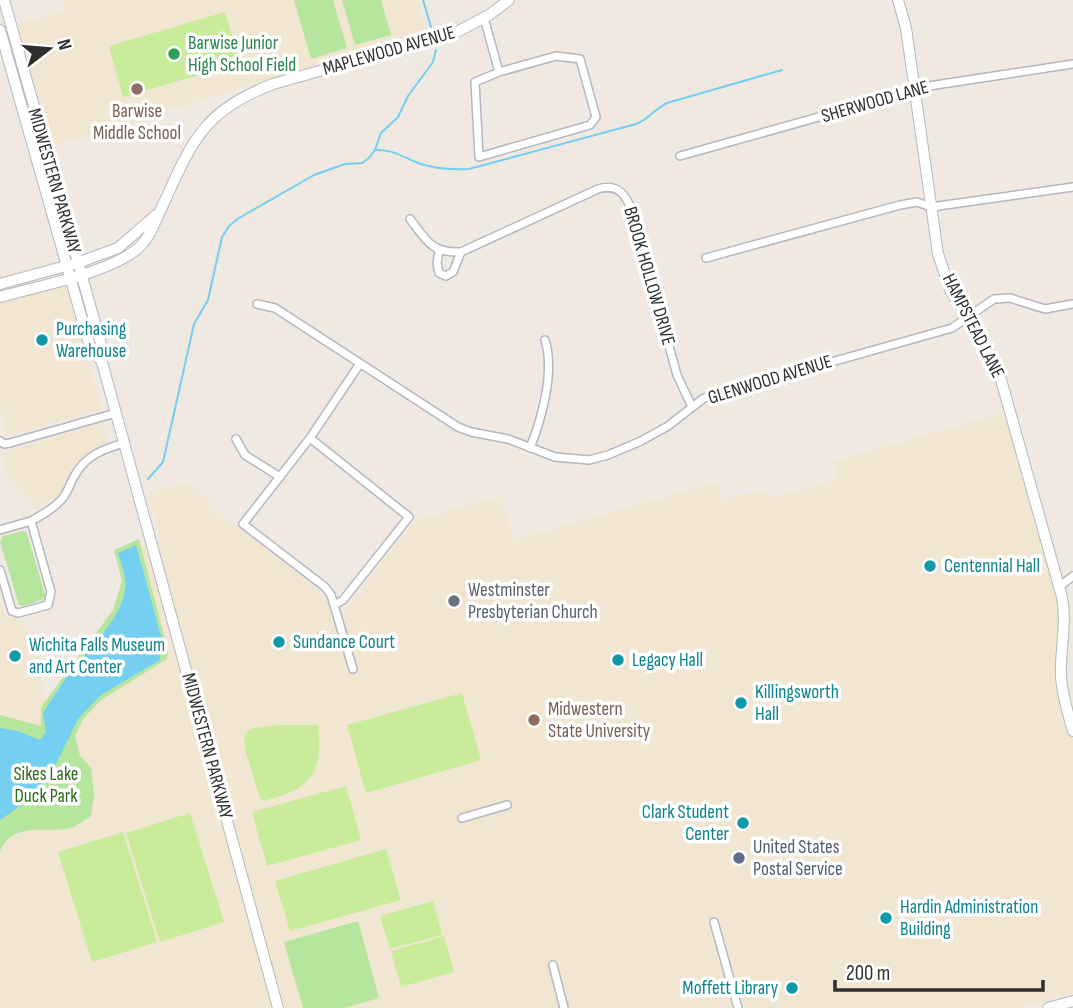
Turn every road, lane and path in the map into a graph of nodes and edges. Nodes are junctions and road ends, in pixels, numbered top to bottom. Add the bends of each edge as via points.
1 (4, 0) edge
2 (509, 0) edge
3 (898, 0) edge
4 (484, 18) junction
5 (0, 30) edge
6 (1073, 64) edge
7 (499, 72) junction
8 (915, 91) junction
9 (33, 105) junction
10 (22, 108) junction
11 (680, 156) dead end
12 (1073, 187) edge
13 (931, 207) junction
14 (159, 212) junction
15 (410, 219) dead end
16 (439, 251) junction
17 (461, 252) junction
18 (706, 258) dead end
19 (72, 264) junction
20 (75, 276) junction
21 (0, 284) edge
22 (0, 297) edge
23 (257, 304) dead end
24 (1073, 304) edge
25 (968, 316) junction
26 (545, 340) dead end
27 (359, 365) junction
28 (691, 407) junction
29 (116, 413) junction
30 (310, 438) junction
31 (236, 439) dead end
32 (0, 441) edge
33 (124, 443) junction
34 (530, 448) junction
35 (280, 477) junction
36 (31, 521) junction
37 (0, 530) edge
38 (0, 570) edge
39 (1073, 576) edge
40 (1059, 587) junction
41 (336, 604) junction
42 (353, 669) dead end
43 (1073, 731) edge
44 (507, 805) dead end
45 (462, 818) dead end
46 (714, 922) dead end
47 (553, 965) dead end
48 (1073, 1001) edge
49 (278, 1008) edge
50 (565, 1008) edge
51 (738, 1008) edge
52 (1048, 1008) edge

1 - 9 street, MIDWESTERN PARKWAY
2 - 4 street, MAPLEWOOD AVENUE
3 - 8 street, HAMPSTEAD LANE
4 - 7 street
4 - 14 street, MAPLEWOOD AVENUE via 456,33 273,84 225,107 186,153
5 - 10 street, MIDWESTERN PARKWAY
6 - 8 street, SHERWOOD LANE
7 - 7 street via 556,56 580,59 596,117 590,125 479,157 475,82
8 - 11 street, SHERWOOD LANE
8 - 13 street, HAMPSTEAD LANE
9 - 10 street
9 - 19 street, MIDWESTERN PARKWAY
10 - 19 street, MIDWESTERN PARKWAY
12 - 13 street
13 - 18 street via 917,202 900,205
13 - 25 street, HAMPSTEAD LANE via 938,254 951,292
14 - 19 street, MAPLEWOOD AVENUE via 118,248
14 - 20 street, MAPLEWOOD AVENUE via 138,249
15 - 16 street, BROOK HOLLOW DRIVE
16 - 17 street, BROOK HOLLOW DRIVE
16 - 17 street, BROOK HOLLOW DRIVE via 439,273 446,276 453,272
17 - 28 street, BROOK HOLLOW DRIVE via 598,189 618,189 632,211 677,375
19 - 20 street, MIDWESTERN PARKWAY
19 - 21 street, MAPLEWOOD AVENUE
20 - 22 street, MAPLEWOOD AVENUE
20 - 29 street, MIDWESTERN PARKWAY via 101,344
23 - 27 street, GLENWOOD AVENUE via 275,308
24 - 25 street, GLENWOOD AVENUE via 1045,309 1000,297
25 - 28 street, GLENWOOD AVENUE via 952,327 704,398
25 - 40 street, HAMPSTEAD LANE via 998,369
26 - 34 street via 549,353 543,408
27 - 30 street
27 - 34 street, GLENWOOD AVENUE via 458,427
28 - 34 street, GLENWOOD AVENUE via 668,426 608,455 581,460
29 - 32 street via 10,443
29 - 33 street, MIDWESTERN PARKWAY
30 - 35 street
30 - 41 street via 409,517
31 - 35 street via 245,455
33 - 36 street via 85,461 64,497
33 - 49 street, MIDWESTERN PARKWAY
35 - 41 street via 243,524 325,587
36 - 37 street
36 - 38 street via 51,592 48,605 12,611
39 - 40 street
40 - 43 street, HAMPSTEAD LANE via 1065,623 1061,675
41 - 42 street
44 - 45 street
46 - 51 street
47 - 50 street
48 - 52 street

